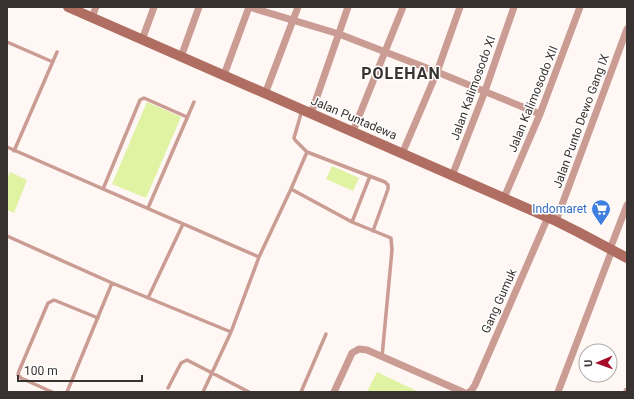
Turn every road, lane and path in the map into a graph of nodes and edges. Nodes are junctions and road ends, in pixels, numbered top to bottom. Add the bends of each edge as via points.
1 (68, 7) edge
2 (96, 7) edge
3 (154, 7) edge
4 (199, 7) edge
5 (249, 7) edge
6 (298, 7) edge
7 (348, 7) edge
8 (403, 7) edge
9 (460, 7) edge
10 (514, 7) edge
11 (580, 7) edge
12 (92, 17) junction
13 (293, 21) junction
14 (627, 31) edge
15 (339, 34) junction
16 (142, 40) junction
17 (7, 42) edge
18 (57, 52) dead end
19 (384, 52) junction
20 (181, 57) junction
21 (53, 62) junction
22 (437, 72) junction
23 (224, 75) junction
24 (485, 91) junction
25 (265, 94) junction
26 (194, 102) dead end
27 (307, 112) junction
28 (540, 114) junction
29 (187, 117) junction
30 (354, 131) junction
31 (7, 147) edge
32 (14, 151) junction
33 (307, 152) junction
34 (402, 154) junction
35 (370, 176) junction
36 (452, 176) junction
37 (103, 189) junction
38 (291, 189) junction
39 (504, 198) junction
40 (627, 204) edge
41 (148, 208) junction
42 (552, 219) junction
43 (352, 222) junction
44 (183, 224) junction
45 (373, 231) junction
46 (7, 236) edge
47 (611, 250) junction
48 (259, 257) junction
49 (627, 258) edge
50 (112, 283) junction
51 (148, 298) junction
52 (98, 318) junction
53 (230, 332) junction
54 (326, 334) dead end
55 (382, 357) junction
56 (212, 373) junction
57 (168, 388) dead end
58 (52, 392) edge
59 (66, 392) edge
60 (204, 392) edge
61 (249, 392) edge
62 (301, 392) edge
63 (334, 392) edge
64 (463, 392) edge
65 (469, 392) edge
66 (558, 392) edge

1 - 12 street, Jalan Puntadewa
2 - 12 street
3 - 16 street
4 - 20 street
5 - 13 street
5 - 23 street
6 - 13 street
7 - 15 street
8 - 19 street
9 - 22 street
10 - 24 street, Jalan Kalimosodo XI
11 - 28 street, Jalan Kalimosodo XII
12 - 16 street, Jalan Puntadewa
13 - 15 street
13 - 25 street
14 - 42 street, Jalan Punto Dewo Gang IX
15 - 19 street
15 - 27 street
16 - 20 street, Jalan Puntadewa
17 - 21 lane
18 - 21 lane
19 - 22 street
19 - 30 street
20 - 23 street, Jalan Puntadewa
21 - 32 lane
22 - 24 street
22 - 34 street
23 - 25 street, Jalan Puntadewa
24 - 28 street
24 - 36 street, Jalan Kalimosodo XI
25 - 27 street, Jalan Puntadewa
26 - 29 lane
27 - 30 street, Jalan Puntadewa
27 - 33 lane via 294,138
28 - 39 street, Jalan Kalimosodo XII
29 - 37 lane via 144,98 140,100
29 - 41 lane
30 - 34 street, Jalan Puntadewa
31 - 32 lane
32 - 37 lane
33 - 35 lane
33 - 38 lane
34 - 36 street, Jalan Puntadewa
35 - 43 lane
35 - 45 lane via 388,185
36 - 39 street, Jalan Puntadewa
37 - 41 lane
38 - 43 lane
38 - 48 lane
39 - 42 street, Jalan Puntadewa
40 - 47 street
41 - 44 lane
42 - 47 street, Jalan Puntadewa
42 - 65 street, Gang Gumuk via 475,385
43 - 45 lane
44 - 48 lane
44 - 51 lane
45 - 55 lane via 390,238 392,244
46 - 50 lane
47 - 49 street, Jalan Puntadewa
47 - 66 street
48 - 53 lane
50 - 51 lane
50 - 52 lane
51 - 53 lane
52 - 58 lane via 54,300 48,303 18,375
52 - 59 lane
53 - 56 lane
54 - 62 lane
55 - 63 street via 362,349 355,350
55 - 64 street
56 - 57 lane via 185,360
56 - 60 lane
56 - 61 lane

